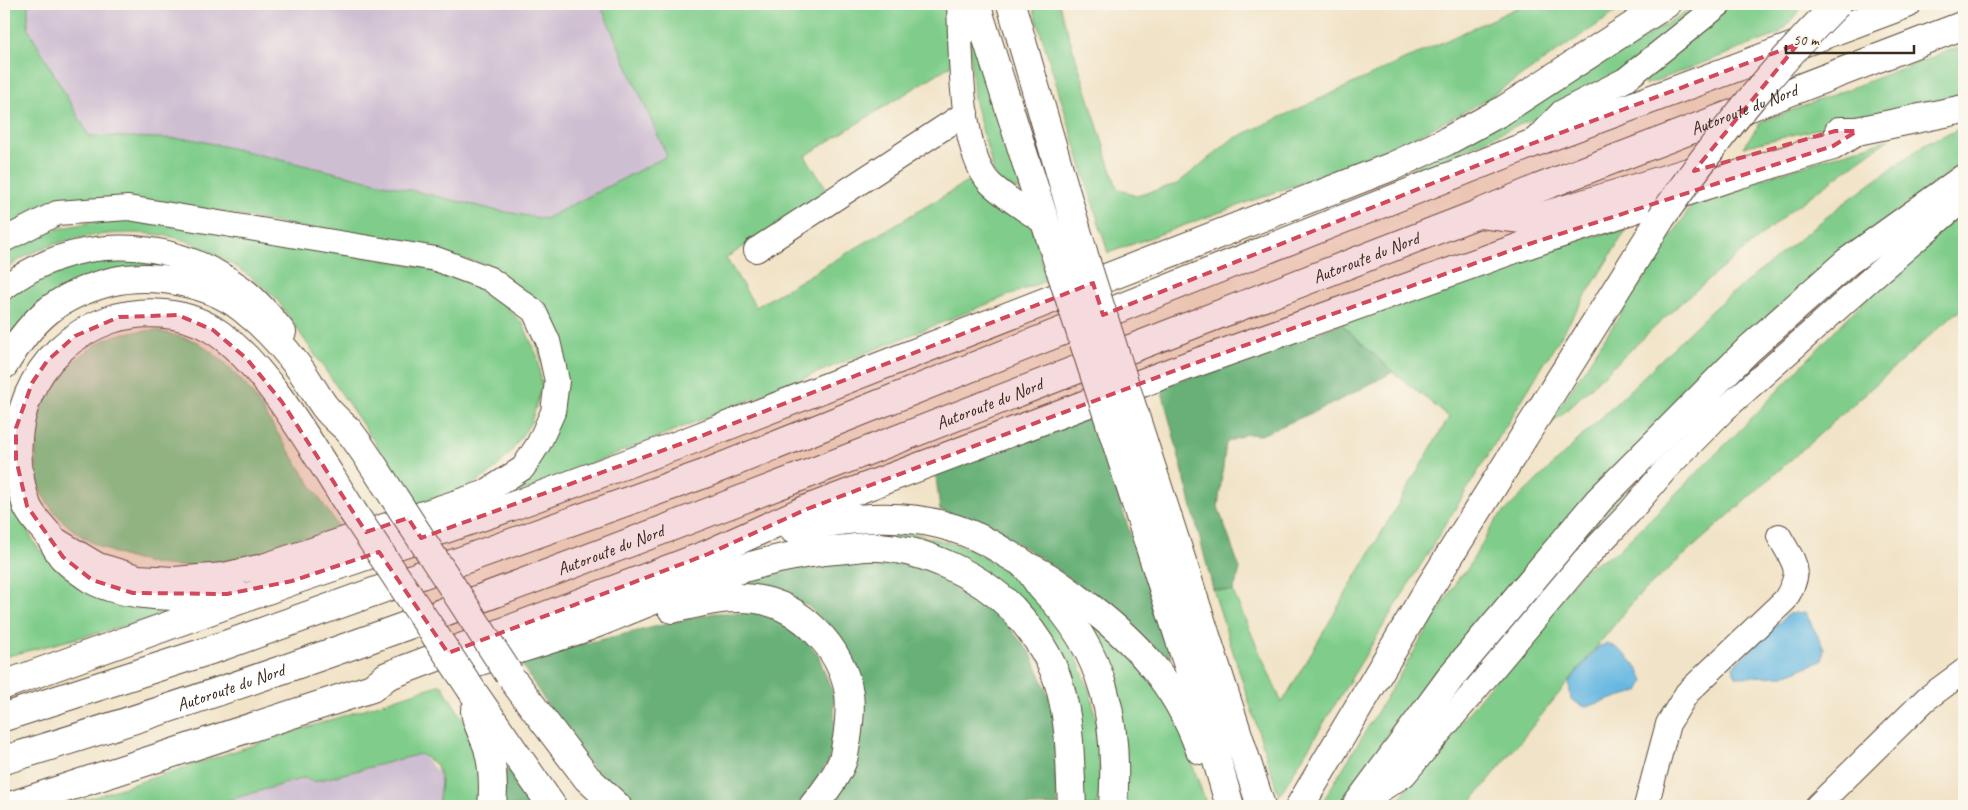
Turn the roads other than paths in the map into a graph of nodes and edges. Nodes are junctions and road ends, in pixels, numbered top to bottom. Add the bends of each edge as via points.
1 (959, 4) edge
2 (1666, 4) edge
3 (1720, 4) edge
4 (1837, 4) edge
5 (1907, 4) edge
6 (1012, 6) edge
7 (980, 16) edge
8 (1964, 25) edge
9 (1964, 109) edge
10 (966, 113) junction
11 (1856, 131) junction
12 (1531, 144) junction
13 (1964, 178) edge
14 (1964, 199) edge
15 (1478, 214) junction
16 (1046, 224) junction
17 (4, 240) edge
18 (756, 250) dead end
19 (4, 288) edge
20 (4, 366) edge
21 (1122, 418) junction
22 (349, 432) junction
23 (50, 536) junction
24 (1779, 536) dead end
25 (708, 554) junction
26 (1024, 565) junction
27 (292, 581) junction
28 (604, 620) junction
29 (1964, 671) edge
30 (512, 678) junction
31 (4, 685) edge
32 (372, 688) junction
33 (473, 692) junction
34 (4, 717) edge
35 (4, 760) edge
36 (1229, 803) edge
37 (1357, 805) edge
38 (10, 806) edge
39 (492, 806) edge
40 (552, 806) edge
41 (590, 806) edge
42 (617, 806) edge
43 (813, 806) edge
44 (1072, 806) edge
45 (1113, 806) edge
46 (1261, 806) edge
47 (1300, 806) edge
48 (1646, 806) edge
49 (1817, 806) edge

1 - 10 street
2 - 27 main road via 1502,111 1393,166 667,448 510,507
3 - 12 street via 1626,80 1562,112
4 - 47 main road, bridge via 1738,112 1661,218 1434,581
5 - 12 main road
6 - 21 main road, bridge via 1086,262
7 - 16 main road
8 - 15 main road, Autoroute du Nord via 1548,184
9 - 11 main road
10 - 16 street via 973,151 989,182
10 - 18 street
11 - 15 main road via 1835,131 1530,220
11 - 25 main road via 1833,146 1529,244 1196,363 808,509
12 - 34 main road via 704,474 214,649
13 - 37 main road via 1847,262 1749,349 1599,500 1454,673
14 - 37 street via 1725,408 1585,558 1404,775
15 - 35 main road, Autoroute du Nord via 402,629 88,735
16 - 21 main road, bridge via 1060,269
17 - 23 street via 57,213 128,208 436,259 490,279 534,311 548,342 557,381 553,412 539,443 522,468 484,493 263,566 224,575 174,580 138,577 98,565
19 - 22 street via 31,271 73,252 103,247 167,252 208,267 244,289 276,322 310,364
20 - 22 main road via 23,334 43,315 87,288 124,279 165,279 205,288 242,308 273,336 301,370 325,408
21 - 36 main road
21 - 46 main road
22 - 30 main road, bridge
23 - 27 main road via 63,557 92,580 133,593 173,596 227,594 258,585
23 - 33 main road, bridge via 28,506 16,459 16,428 25,398 47,361 75,336 104,322 134,315 178,315 194,320 231,344 282,402
24 - 48 street via 1795,564 1797,581 1785,600 1687,694 1668,724
25 - 26 main road via 826,522 885,516 916,518 981,538
25 - 32 main road via 387,676
26 - 36 main road via 1040,571 1067,590 1142,651 1173,696 1197,741 1210,778
26 - 45 main road via 1073,624 1092,655 1112,719 1115,752
27 - 31 main road
28 - 32 main road via 392,691
28 - 43 main road via 727,598 755,599 783,607 801,617 837,660 848,692 850,721 843,760 830,787
28 - 44 main road via 650,600 764,562 824,550 879,547 929,557 961,571 998,594 1028,625 1048,660 1063,698
29 - 49 street via 1926,699
30 - 41 main road
30 - 42 main road via 586,778
32 - 38 main road
33 - 39 main road via 475,719 488,747 494,782
33 - 40 main road

